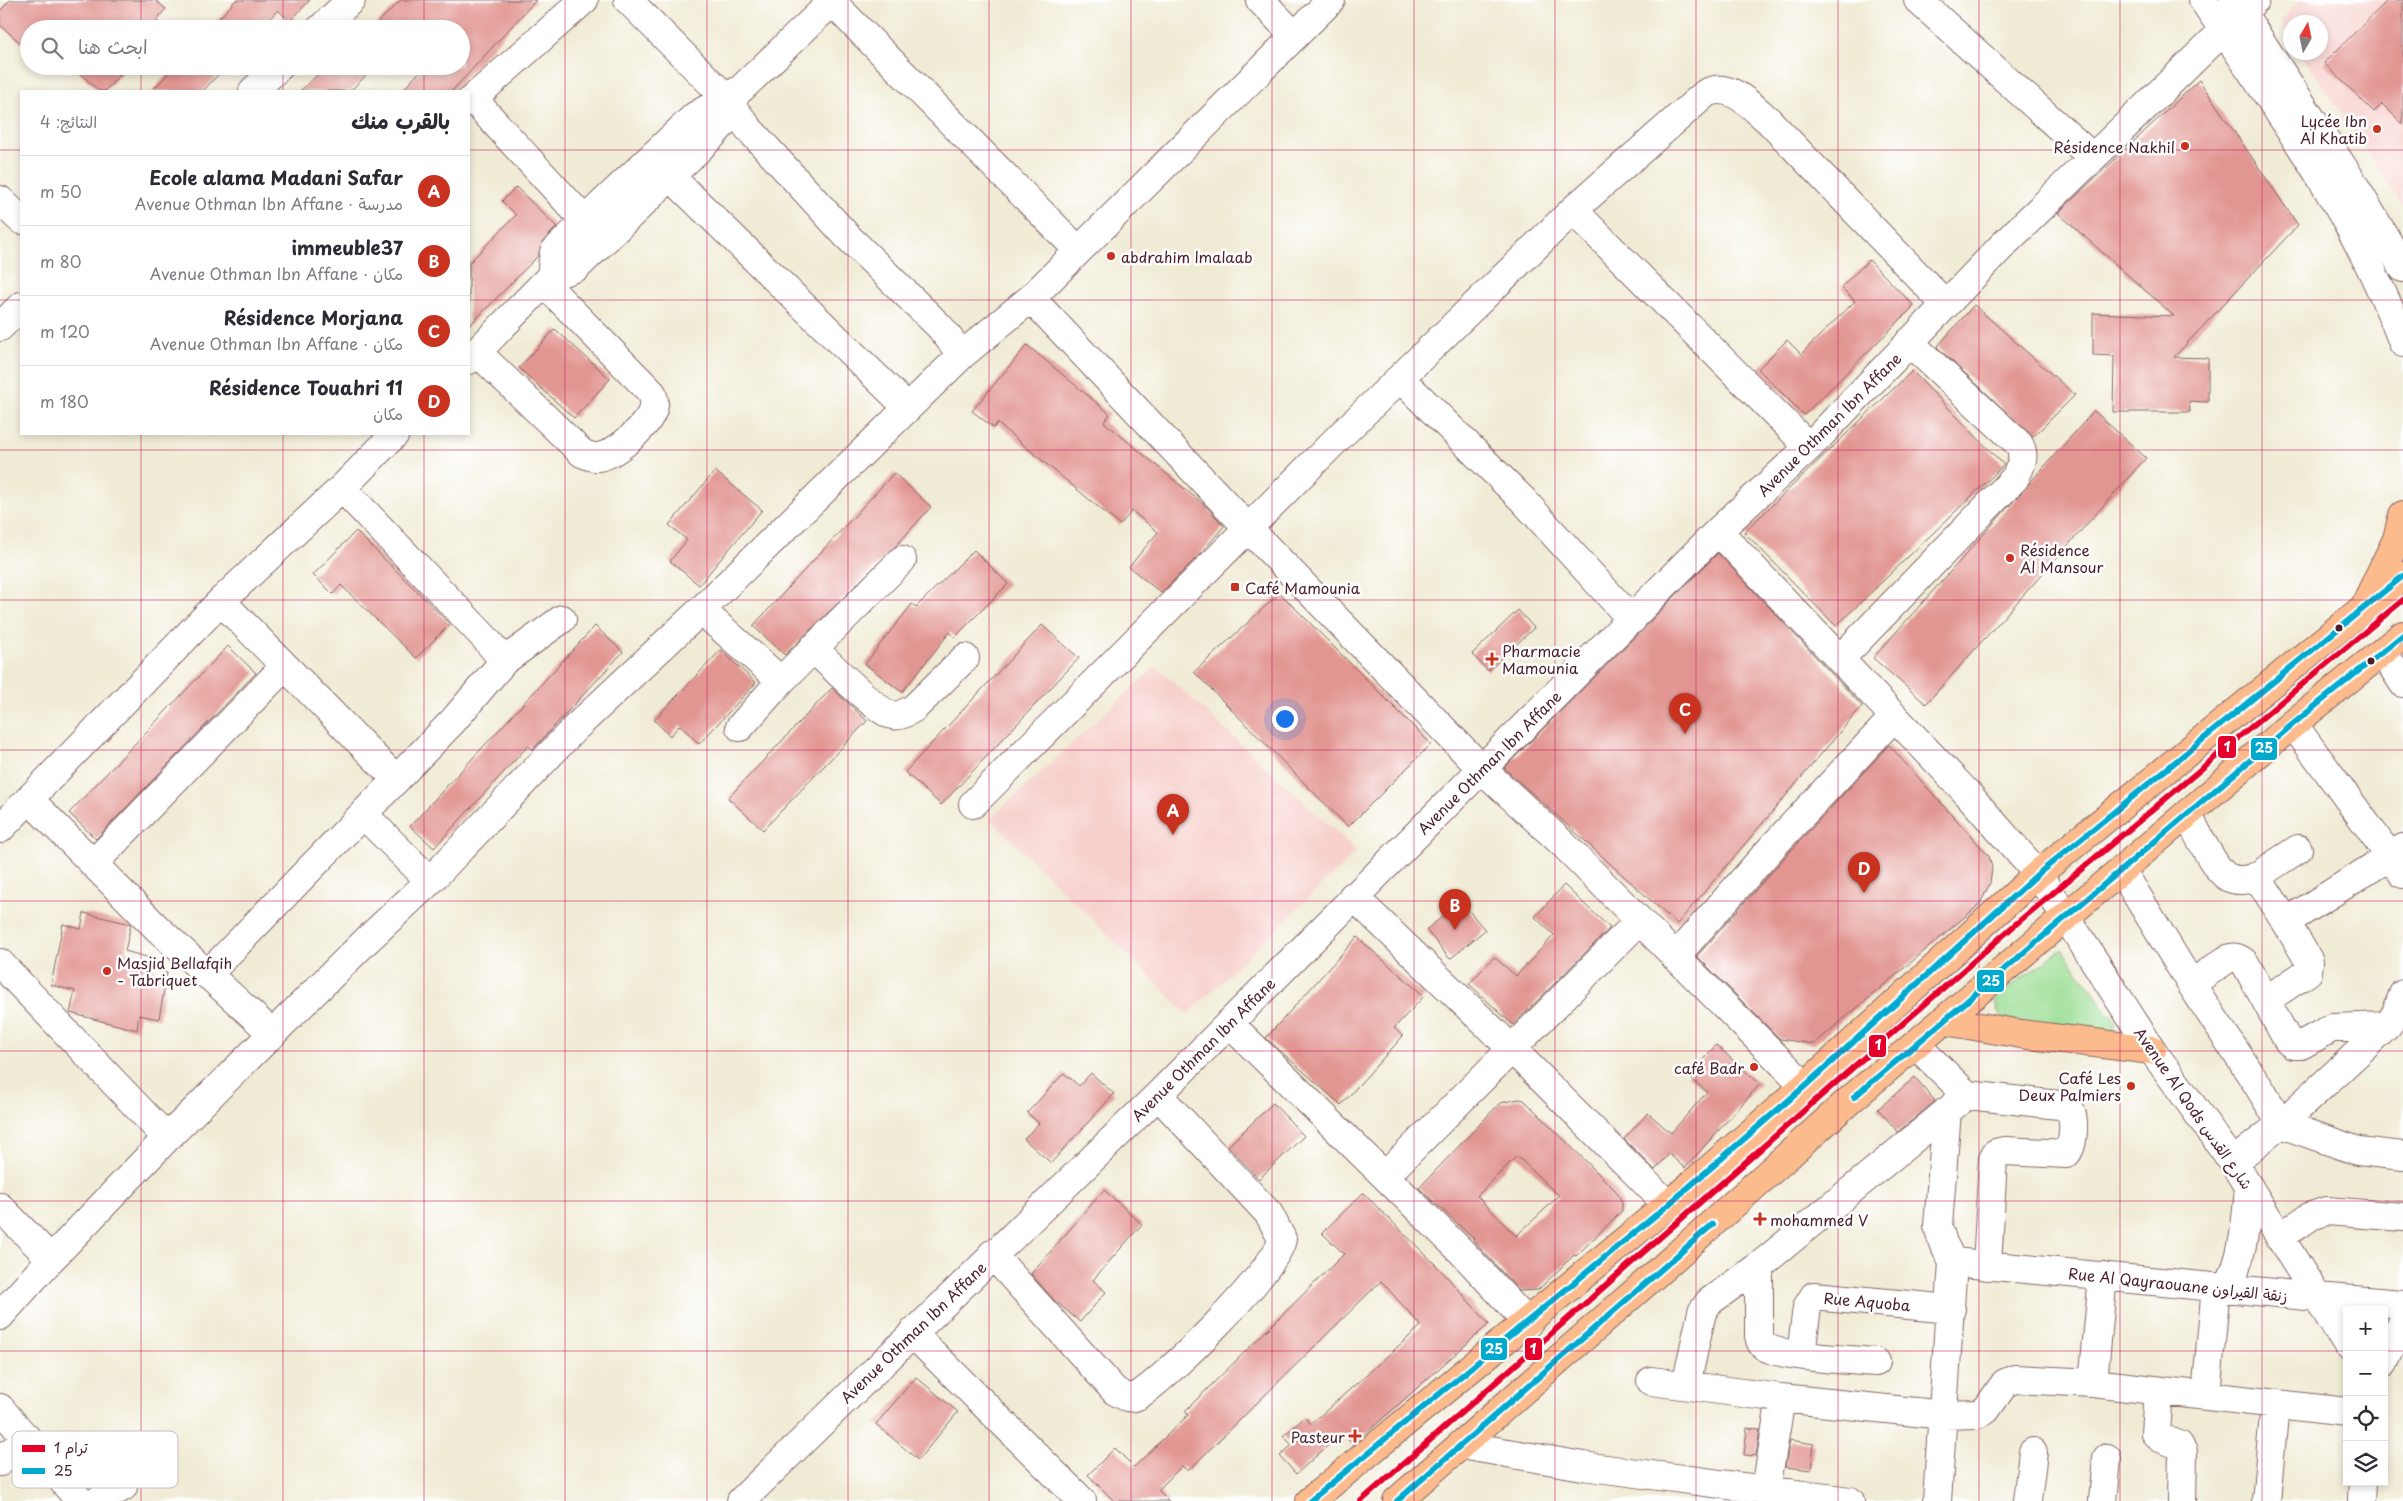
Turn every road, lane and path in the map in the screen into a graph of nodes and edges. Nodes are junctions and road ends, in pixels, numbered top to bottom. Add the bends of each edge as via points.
1 (351, 0) edge
2 (584, 0) edge
3 (628, 0) edge
4 (1260, 0) edge
5 (1331, 0) edge
6 (1918, 0) edge
7 (2203, 0) edge
8 (833, 1) edge
9 (2239, 11) edge
10 (330, 20) edge
11 (1295, 36) junction
12 (270, 75) edge
13 (254, 90) edge
14 (731, 99) junction
15 (471, 101) edge
16 (2092, 157) junction
17 (671, 177) junction
18 (0, 200) edge
19 (1573, 210) junction
20 (20, 219) edge
21 (594, 231) junction
22 (1078, 250) junction
23 (2403, 268) edge
24 (548, 280) junction
25 (1031, 298) junction
26 (1946, 305) junction
27 (20, 307) edge
28 (0, 327) edge
29 (1909, 342) junction
30 (2403, 343) edge
31 (962, 355) junction
32 (473, 356) edge
33 (1400, 379) junction
34 (908, 408) junction
35 (394, 435) edge
36 (1810, 447) junction
37 (342, 488) junction
38 (2403, 515) edge
39 (1248, 528) junction
40 (1718, 531) junction
41 (902, 560) dead end
42 (2403, 576) edge
43 (221, 602) junction
44 (701, 610) junction
45 (2361, 612) junction
46 (562, 618) dead end
47 (1632, 620) junction
48 (2393, 644) edge
49 (814, 648) junction
50 (965, 658) dead end
51 (1840, 659) junction
52 (504, 661) junction
53 (285, 666) junction
54 (781, 681) junction
55 (2403, 683) edge
56 (1894, 717) junction
57 (2293, 724) junction
58 (740, 727) dead end
59 (1483, 770) junction
60 (396, 779) junction
61 (30, 800) junction
62 (973, 804) dead end
63 (363, 814) junction
64 (2187, 814) junction
65 (0, 829) edge
66 (2298, 849) dead end
67 (2399, 860) edge
68 (93, 864) junction
69 (2122, 871) junction
70 (2038, 874) junction
71 (2257, 876) junction
72 (430, 881) junction
73 (1353, 896) junction
74 (2064, 917) junction
75 (1638, 922) junction
76 (2286, 922) junction
77 (1675, 957) junction
78 (0, 963) edge
79 (207, 975) junction
80 (2190, 984) junction
81 (2403, 994) edge
82 (2266, 1000) junction
83 (1946, 1021) junction
84 (1229, 1023) junction
85 (2387, 1026) junction
86 (273, 1034) junction
87 (1916, 1045) junction
88 (1511, 1048) junction
89 (2152, 1050) junction
90 (1805, 1086) junction
91 (1158, 1095) junction
92 (1957, 1103) junction
93 (2280, 1124) junction
94 (167, 1138) junction
95 (2403, 1156) edge
96 (2233, 1162) junction
97 (1386, 1176) junction
98 (2249, 1187) junction
99 (1668, 1206) junction
100 (0, 1207) edge
101 (2403, 1217) edge
102 (2281, 1236) junction
103 (992, 1254) junction
104 (51, 1259) junction
105 (1953, 1262) junction
106 (1759, 1266) junction
107 (1987, 1266) junction
108 (2104, 1276) junction
109 (2222, 1287) junction
110 (2316, 1297) junction
111 (2403, 1304) edge
112 (1951, 1309) junction
113 (0, 1316) edge
114 (2403, 1321) edge
115 (1528, 1323) junction
116 (912, 1332) junction
117 (2343, 1339) edge
118 (1801, 1354) junction
119 (2388, 1354) edge
120 (1876, 1362) dead end
121 (1652, 1381) dead end
122 (2093, 1383) junction
123 (1686, 1385) junction
124 (2158, 1391) junction
125 (2206, 1395) junction
126 (1781, 1398) junction
127 (2275, 1404) junction
128 (0, 1408) edge
129 (2343, 1412) edge
130 (1944, 1415) junction
131 (21, 1431) edge
132 (1461, 1445) junction
133 (12, 1451) edge
134 (2033, 1452) dead end
135 (2107, 1458) dead end
136 (0, 1462) edge
137 (2363, 1486) edge
138 (69, 1488) edge
139 (121, 1488) edge
140 (1766, 1489) junction
141 (1691, 1491) edge
142 (80, 1501) edge
143 (97, 1501) edge
144 (741, 1501) edge
145 (1082, 1501) edge
146 (1310, 1501) edge
147 (1397, 1501) edge
148 (1850, 1501) edge
149 (1937, 1501) edge
150 (2027, 1501) edge
151 (2103, 1501) edge
152 (2182, 1501) edge
153 (2266, 1501) edge
154 (2362, 1501) edge

1 - 10 street
2 - 15 street
3 - 14 street
4 - 11 street
5 - 11 street
6 - 16 street
7 - 9 street
8 - 14 street
8 - 22 street
9 - 16 street, Avenue Othman Ibn Affane
9 - 23 street via 2352,181
9 - 30 street via 2287,123 2343,214
11 - 22 street
12 - 13 street
14 - 17 street via 721,126
14 - 21 street via 702,110 686,124
14 - 31 street via 749,129 847,236 940,327
15 - 21 street
16 - 26 street, Avenue Othman Ibn Affane
17 - 21 street
17 - 34 street
18 - 20 street
19 - 26 street via 1706,93 1713,89 1728,90 1768,120
19 - 33 street
19 - 36 street
21 - 24 street via 554,252
22 - 25 street
24 - 32 street
24 - 32 street via 652,393 653,408 640,429 608,454 595,457 582,453
25 - 31 street
25 - 39 street
26 - 29 street, Avenue Othman Ibn Affane
27 - 28 street
29 - 36 street, Avenue Othman Ibn Affane
29 - 51 street via 2019,444 2022,462 2015,478
31 - 34 street
33 - 39 street
33 - 47 street via 1523,500
34 - 44 street
35 - 37 street
36 - 40 street, Avenue Othman Ibn Affane
37 - 43 street
37 - 52 street
38 - 45 main road via 2397,538
39 - 59 street
39 - 62 street
40 - 47 street, Avenue Othman Ibn Affane
40 - 51 street, Avenue Al Qods شارع القدس
41 - 49 street
42 - 45 main road
43 - 53 street
43 - 61 street
44 - 54 street
44 - 72 street via 574,728
45 - 70 main road
46 - 52 street
47 - 59 street, Avenue Othman Ibn Affane
48 - 55 street
48 - 57 main road
49 - 50 street via 879,708 892,716 914,708
49 - 54 street
51 - 56 street, Avenue Al Qods شارع القدس
52 - 60 street via 453,721
53 - 60 street
53 - 68 street
54 - 58 street
56 - 70 street, Avenue Al Qods شارع القدس via 1968,793
56 - 77 street
57 - 64 main road
57 - 67 street
59 - 73 street, Avenue Othman Ibn Affane
59 - 75 street via 1563,844
60 - 63 street
61 - 65 street
61 - 68 street
63 - 72 street
63 - 79 street
64 - 69 main road
64 - 71 street via 2224,874 2239,880
66 - 71 street
67 - 76 street
68 - 79 street
69 - 74 main road
69 - 80 street
70 - 74 street, Avenue Al Qods شارع القدس
70 - 90 main road
71 - 76 street
72 - 86 street
73 - 84 street, Avenue Othman Ibn Affane
73 - 88 street
74 - 83 main road
74 - 89 street, Avenue Al Qods شارع القدس
75 - 77 street
75 - 88 street
76 - 82 street via 2309,961 2308,972
77 - 90 street
78 - 94 street
79 - 86 street
80 - 82 street via 2226,960 2237,957 2246,963
80 - 93 street
81 - 85 street via 2396,1014
82 - 85 street via 2293,1046 2332,1028
83 - 87 main road
83 - 89 main road
84 - 91 street, Avenue Othman Ibn Affane
84 - 97 street
85 - 93 street
86 - 94 street
87 - 92 street
87 - 132 main road
88 - 97 street
88 - 99 street
89 - 96 street, Avenue Al Qods شارع القدس
90 - 99 main road
91 - 103 street, Avenue Othman Ibn Affane
91 - 103 street via 1269,1214 1282,1239 1267,1266 1168,1373 1137,1396 1127,1397 1115,1391
92 - 105 street via 1938,1226
92 - 106 street
92 - 107 street via 2059,1105 2066,1106 2072,1114 2071,1148 2066,1154 1996,1153
93 - 95 street via 2358,1151
93 - 96 street
94 - 104 street
96 - 98 street, Avenue Al Qods شارع القدس
97 - 115 street
98 - 102 street, Avenue Al Qods شارع القدس
98 - 109 street via 2241,1257
99 - 115 main road
100 - 104 street
101 - 102 street via 2327,1210
102 - 110 street, Avenue Al Qods شارع القدس
103 - 116 street, Avenue Othman Ibn Affane
104 - 113 street
105 - 107 street, Rue Al Qayraouane زنقة القيراون
105 - 112 street
106 - 118 street via 1761,1342 1770,1349
106 - 123 street via 1704,1307
107 - 108 street, Rue Al Qayraouane زنقة القيراون
108 - 109 street, Rue Al Qayraouane زنقة القيراون
108 - 122 street
109 - 110 street, Rue Al Qayraouane زنقة القيراون
109 - 125 street
110 - 111 street, Rue Al Qayraouane زنقة القيراون
110 - 117 street, Avenue Al Qods شارع القدس
112 - 118 street, Rue Aquoba via 1814,1296 1807,1307
112 - 130 street
114 - 119 street
115 - 146 main road
116 - 144 street, Avenue Othman Ibn Affane
116 - 145 street
118 - 120 street
121 - 123 street
122 - 124 street
122 - 130 street via 2015,1379 2005,1383 1986,1410 1978,1414
123 - 126 street
124 - 125 street
124 - 152 street via 2155,1433 2179,1445 2183,1452
125 - 127 street
126 - 130 street
126 - 140 street
127 - 129 street
127 - 153 street
128 - 131 street
130 - 149 street
132 - 141 street via 1583,1466
132 - 147 main road
133 - 136 street
134 - 150 street
135 - 151 street
137 - 154 street
138 - 142 street
139 - 143 street
140 - 141 street
140 - 148 street

